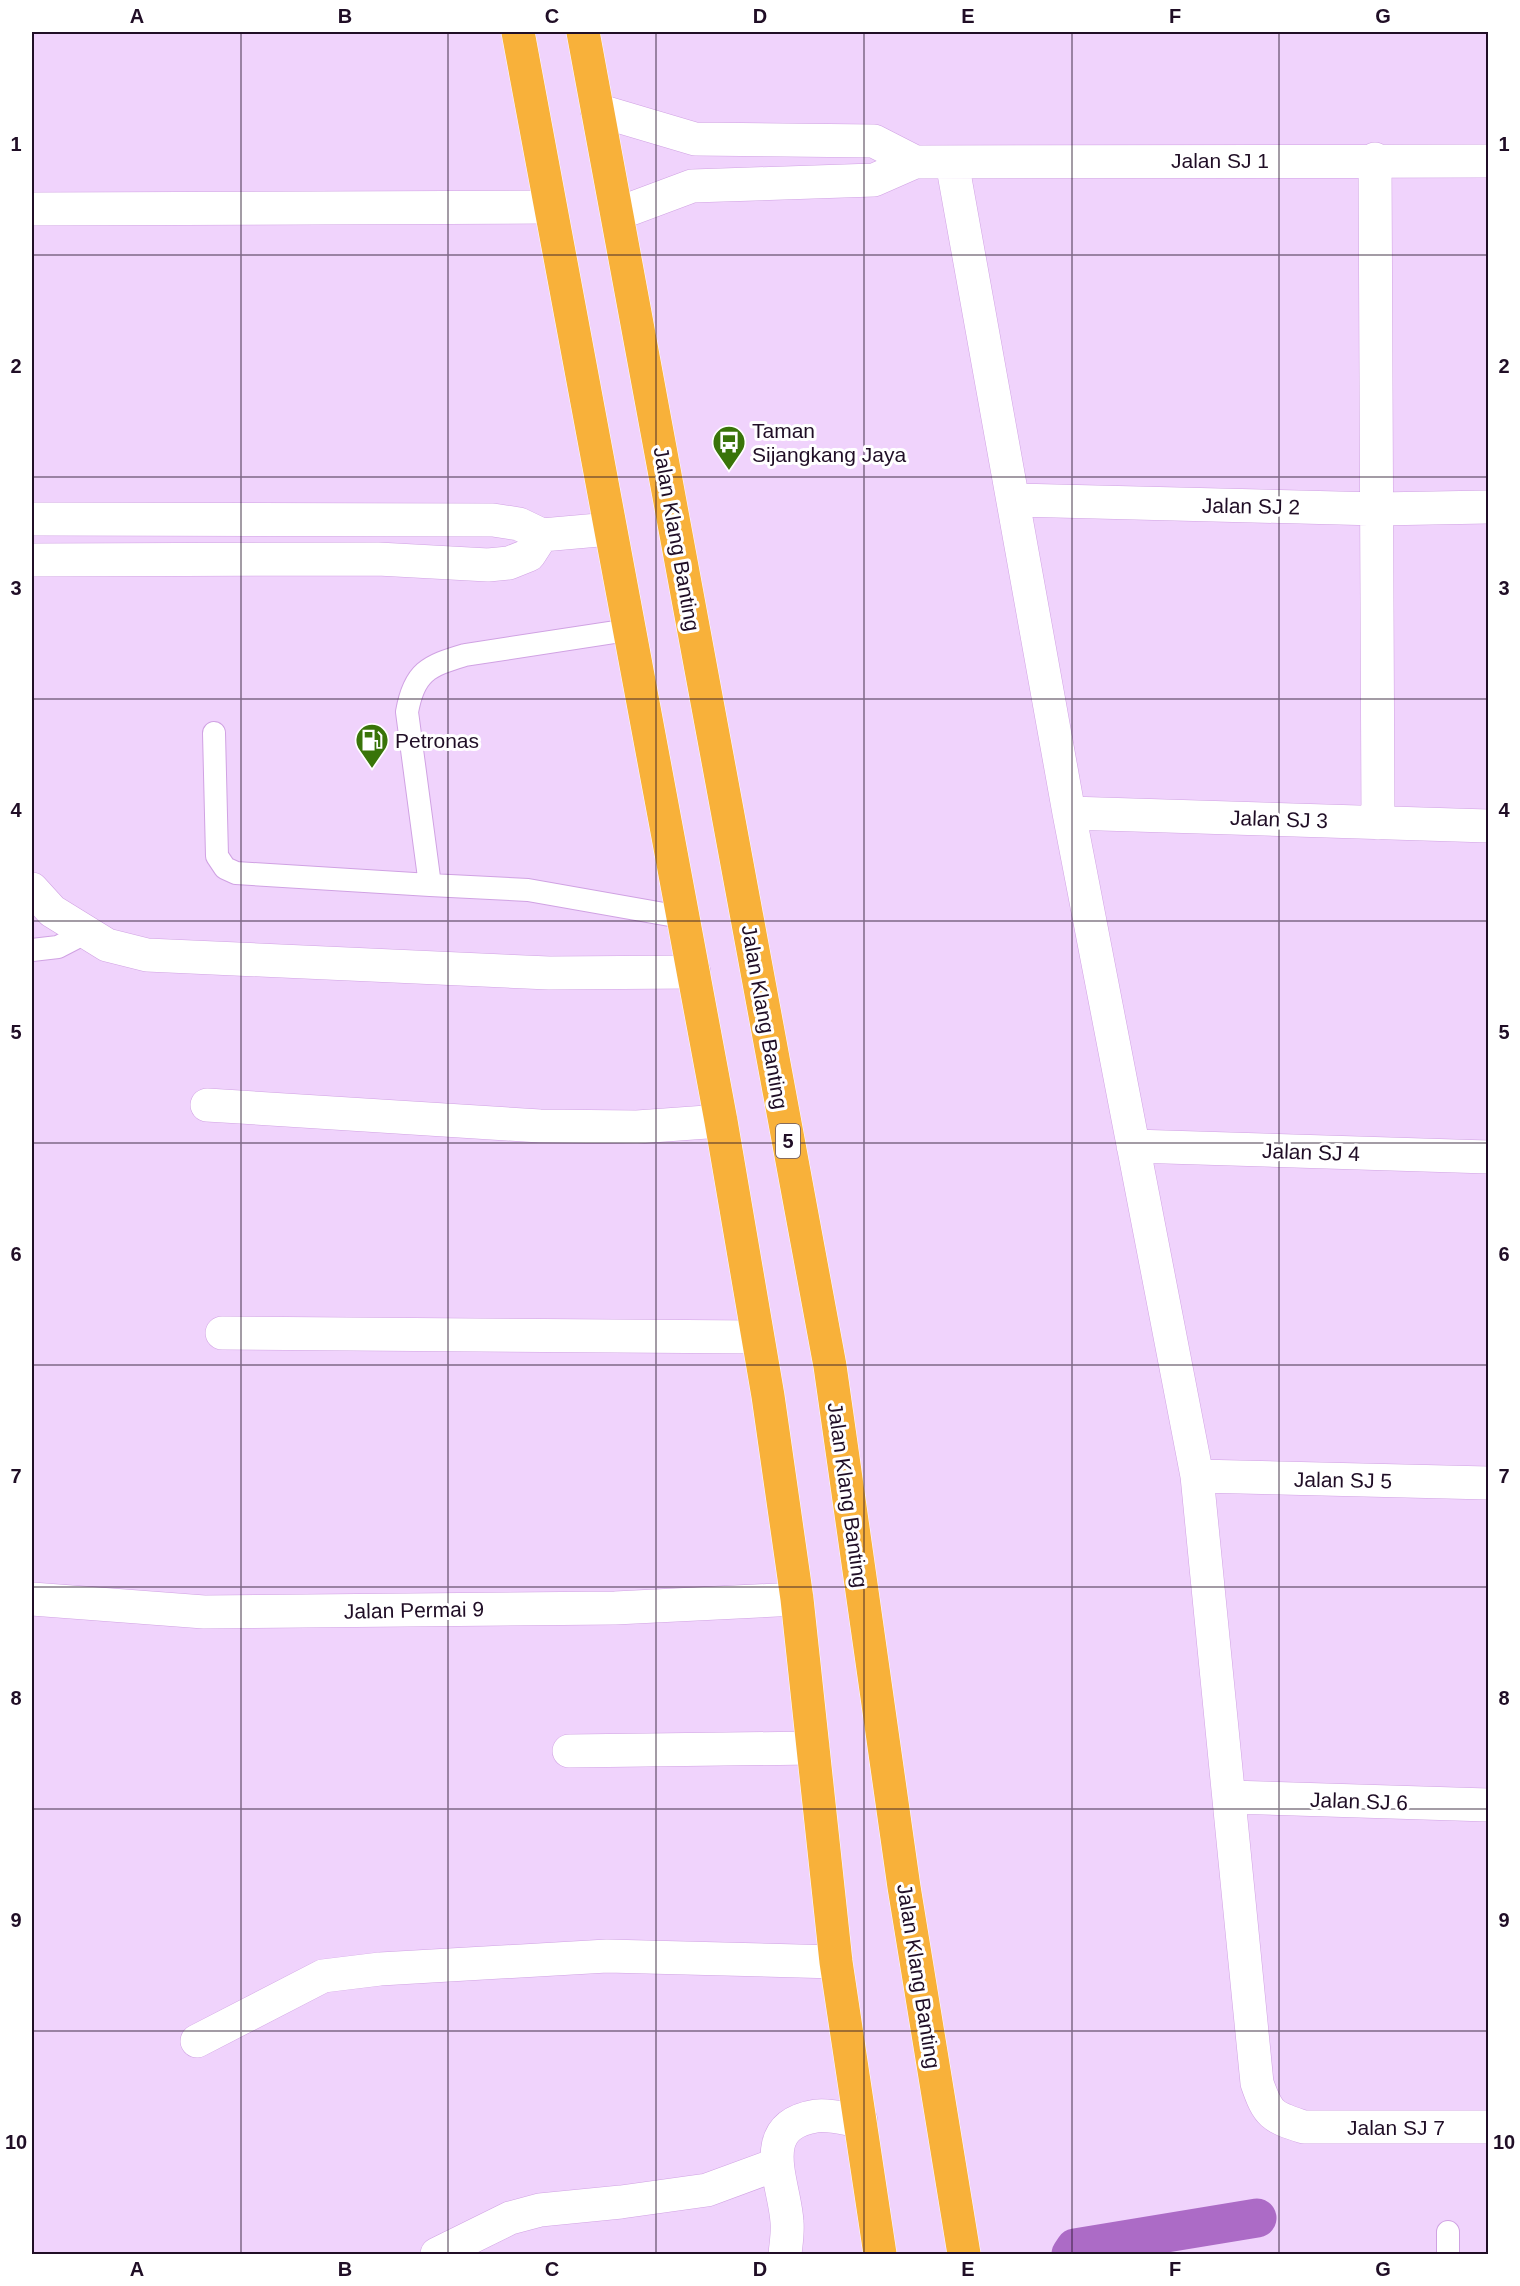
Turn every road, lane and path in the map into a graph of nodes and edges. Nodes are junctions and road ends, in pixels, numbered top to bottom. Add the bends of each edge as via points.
1 (518, 32) edge
2 (583, 32) edge
3 (597, 110) junction
4 (1375, 159) junction
5 (1488, 161) edge
6 (915, 162) junction
7 (952, 162) junction
8 (550, 207) junction
9 (32, 209) edge
10 (616, 214) junction
11 (1014, 500) junction
12 (1488, 507) edge
13 (1378, 508) junction
14 (32, 519) edge
15 (610, 529) junction
16 (542, 535) junction
17 (32, 560) edge
18 (628, 630) junction
19 (214, 733) dead end
20 (1069, 813) junction
21 (1378, 823) junction
22 (1488, 826) edge
23 (430, 885) junction
24 (32, 889) edge
25 (681, 917) junction
26 (87, 932) junction
27 (32, 950) edge
28 (694, 972) junction
29 (207, 1104) dead end
30 (721, 1121) junction
31 (1133, 1146) junction
32 (1488, 1157) edge
33 (222, 1333) dead end
34 (757, 1337) junction
35 (1197, 1476) junction
36 (1488, 1483) edge
37 (32, 1599) edge
38 (797, 1599) junction
39 (813, 1748) junction
40 (569, 1751) dead end
41 (1229, 1797) junction
42 (1488, 1805) edge
43 (836, 1962) junction
44 (197, 2041) dead end
45 (861, 2121) junction
46 (1488, 2127) edge
47 (775, 2165) junction
48 (437, 2254) edge
49 (785, 2254) edge
50 (880, 2254) edge
51 (964, 2254) edge

1 - 8 highway
2 - 3 highway, Jalan Klang Banting / 5
3 - 6 street via 695,139 874,141
3 - 10 highway, Jalan Klang Banting / 5
4 - 5 street, Jalan SJ 1
4 - 7 street, Jalan SJ 1
4 - 13 street
6 - 7 street, Jalan SJ 1
6 - 10 street via 874,180 692,186
7 - 11 street
8 - 9 street
8 - 15 highway
10 - 51 highway, Jalan Klang Banting / 5 via 830,1366 904,1887
11 - 13 street, Jalan SJ 2
11 - 20 street
12 - 13 street, Jalan SJ 2
13 - 21 street
14 - 16 street via 493,520 519,524
15 - 16 street
15 - 18 highway
16 - 17 street via 529,555 509,563 488,565 378,559
18 - 23 lane via 465,655 421,675 411,688 407,712
18 - 25 highway
19 - 23 lane via 217,856 225,868 236,873
20 - 21 street, Jalan SJ 3
20 - 31 street
21 - 22 street, Jalan SJ 3
23 - 25 lane via 528,890
24 - 26 street via 52,911
25 - 28 highway
26 - 27 lane via 58,947
26 - 28 street via 107,945 147,955 549,973
28 - 30 highway
29 - 30 street via 540,1126 637,1127
30 - 34 highway
31 - 32 street, Jalan SJ 4
31 - 35 street
33 - 34 street
34 - 38 highway
35 - 36 street, Jalan SJ 5
35 - 41 street
37 - 38 street, Jalan Permai 9 via 204,1612 615,1608
38 - 39 highway
39 - 40 street
39 - 43 highway
41 - 42 street, Jalan SJ 6
41 - 46 street, Jalan SJ 7 via 1257,2083 1266,2108 1281,2120 1304,2127
43 - 44 street via 607,1956 322,1976
43 - 45 highway
45 - 47 street via 817,2116 793,2123 782,2134
45 - 50 highway
47 - 48 street via 707,2190 540,2210 510,2218
47 - 49 street via 787,2222

